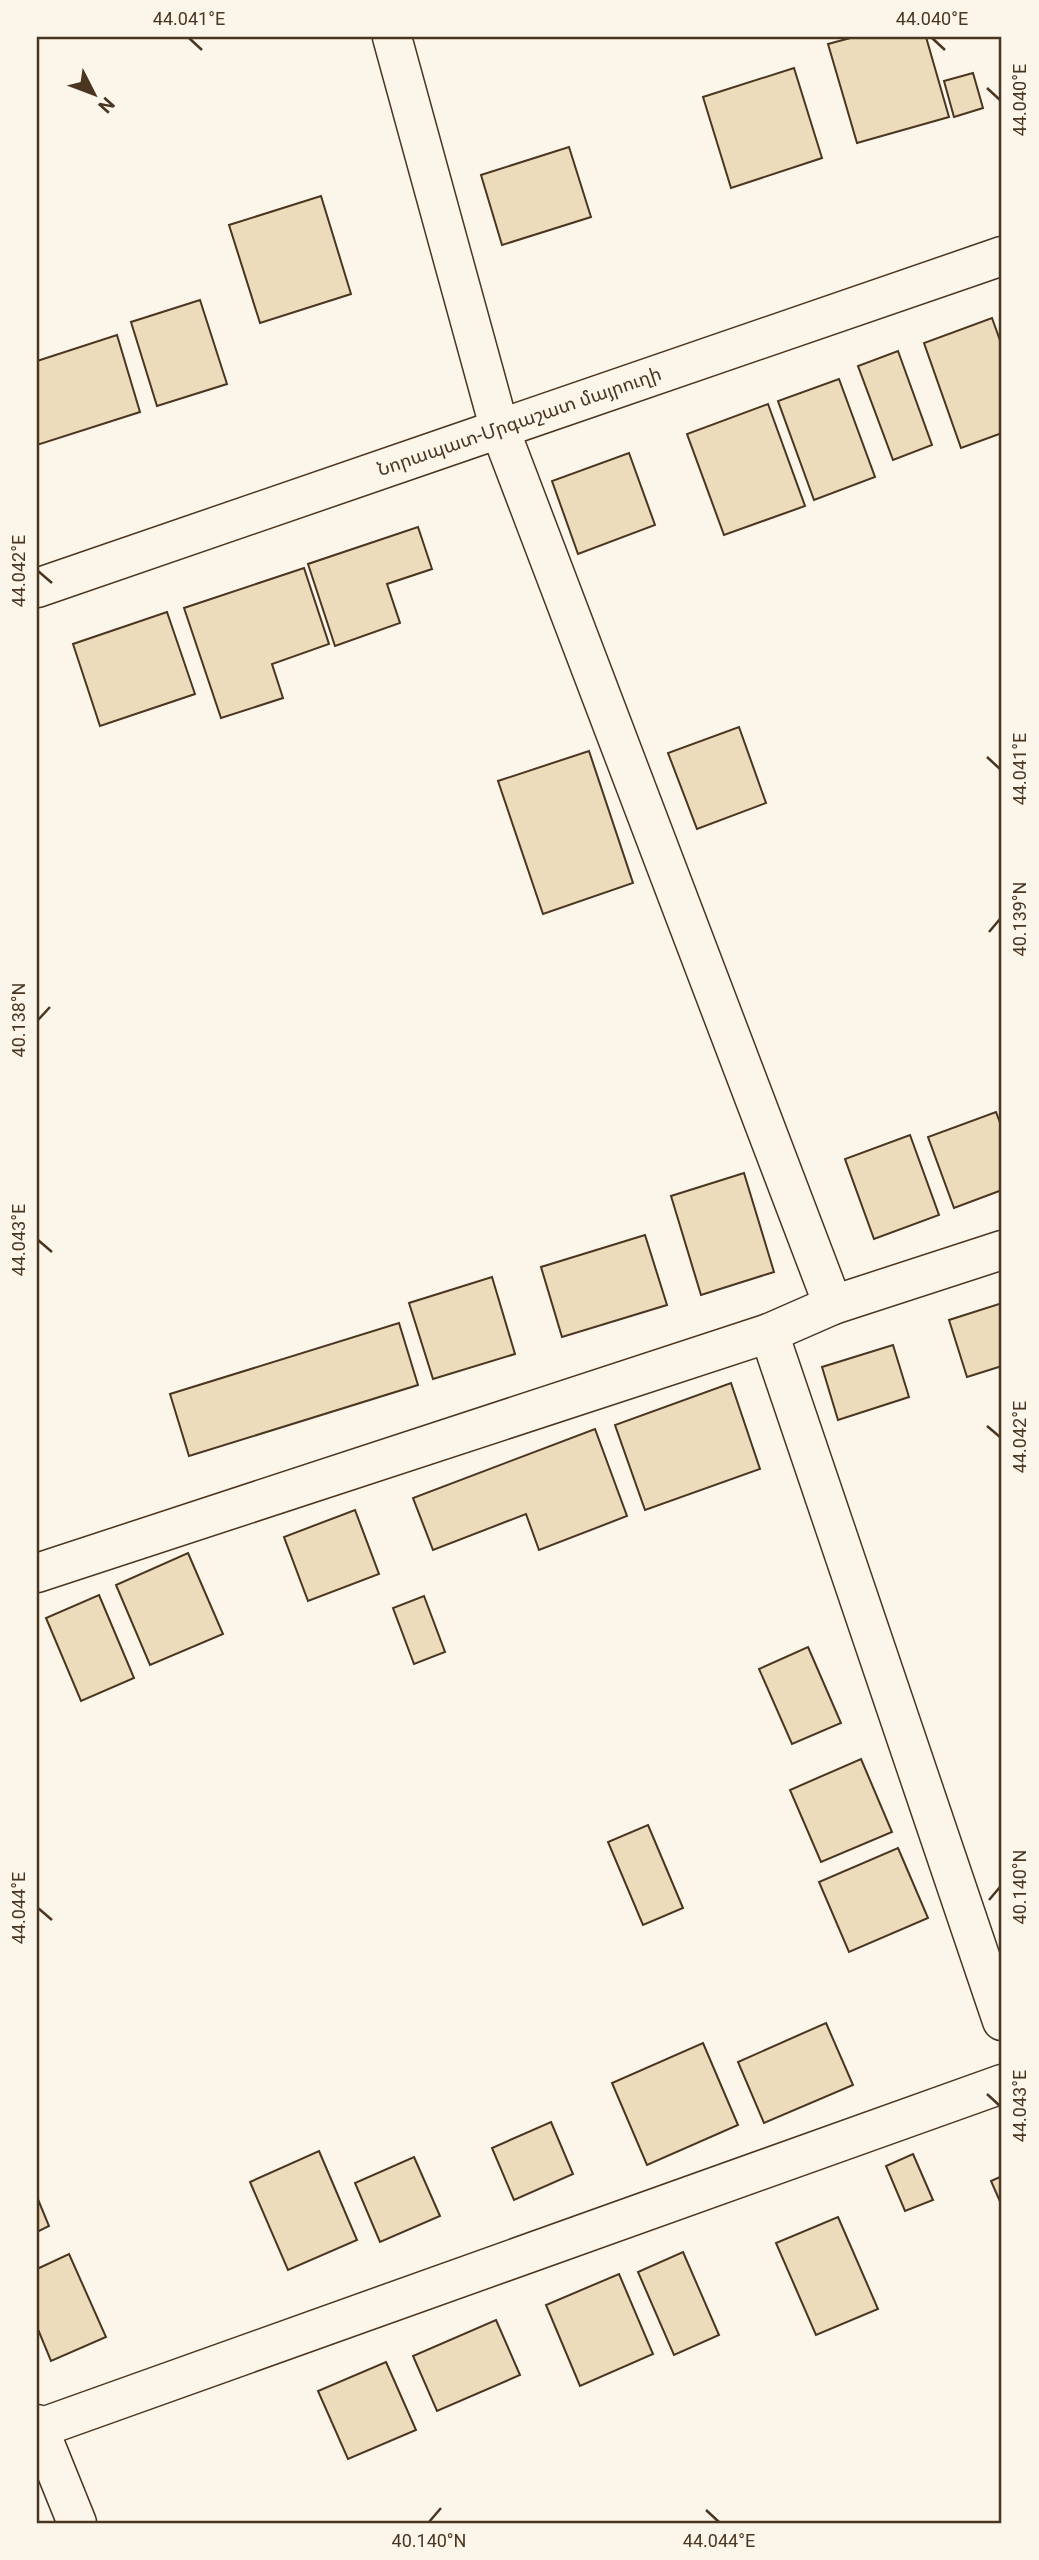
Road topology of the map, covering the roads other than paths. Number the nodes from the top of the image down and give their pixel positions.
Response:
1 (392, 37) edge
2 (1002, 256) edge
3 (499, 427) junction
4 (37, 588) edge
5 (1002, 1250) edge
6 (833, 1305) junction
7 (769, 1333) junction
8 (37, 1573) edge
9 (1002, 2021) edge
10 (1002, 2084) edge
11 (37, 2427) edge
12 (77, 2523) edge

1 - 3 street
2 - 3 street, Նորապատ-Մրգաշատ մայրուղի
3 - 4 street, Նորապատ-Մրգաշատ մայրուղի
3 - 6 street
5 - 6 street
6 - 7 street
7 - 8 street
7 - 9 street
10 - 11 street
11 - 12 street

